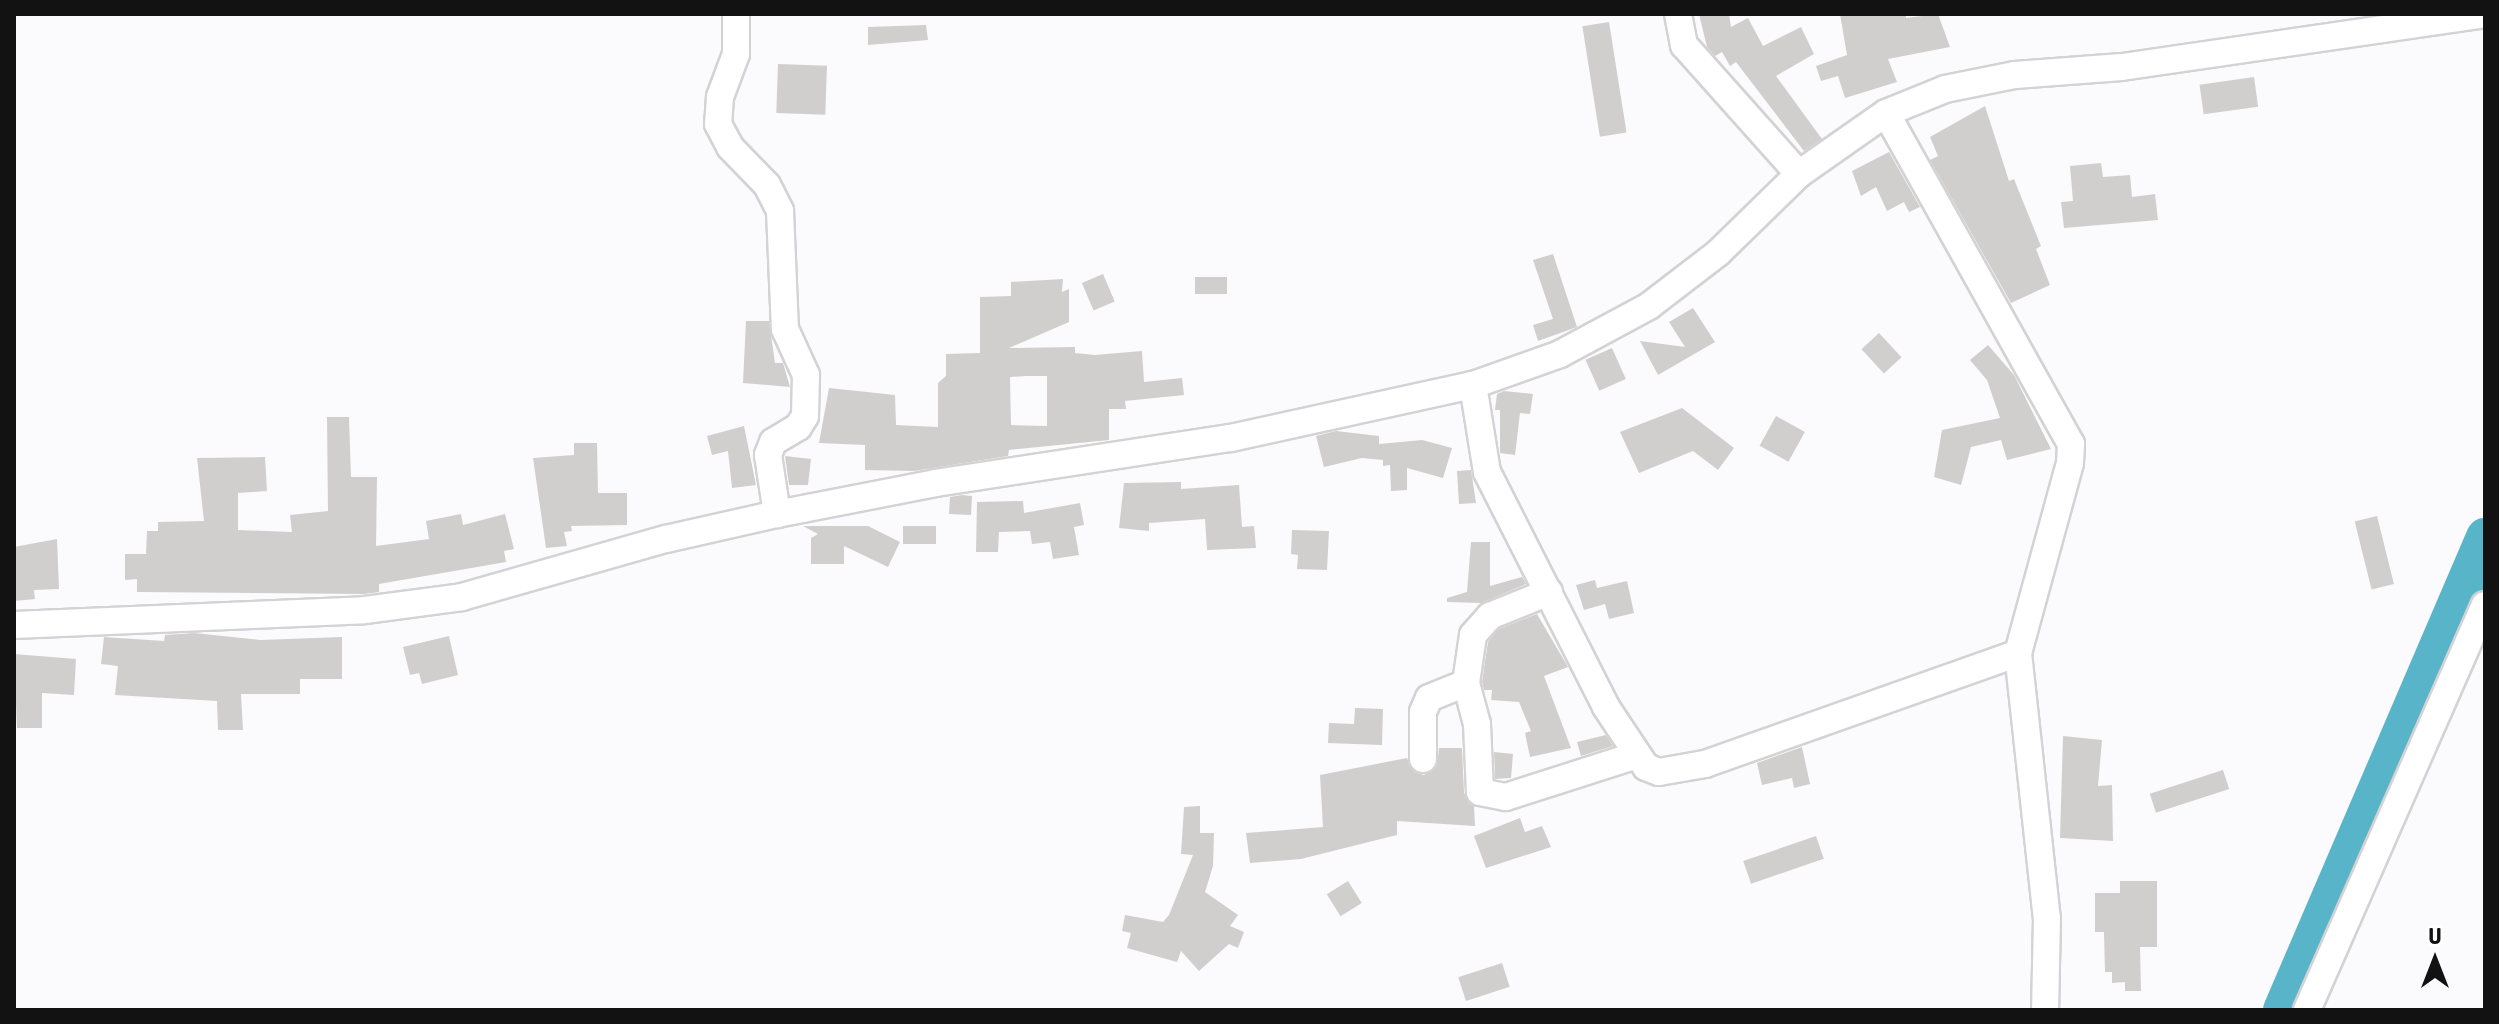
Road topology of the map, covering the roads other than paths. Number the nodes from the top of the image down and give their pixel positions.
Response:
1 (736, 14) edge
2 (1678, 14) edge
3 (2485, 14) edge
4 (1886, 113) junction
5 (1799, 174) junction
6 (1473, 385) junction
7 (777, 514) junction
8 (1549, 592) junction
9 (2485, 605) edge
10 (14, 625) edge
11 (2018, 653) junction
12 (1466, 683) junction
13 (1634, 756) junction
14 (1423, 759) dead end
15 (2045, 1010) edge
16 (2307, 1010) edge

1 - 7 street
2 - 5 street
3 - 4 street
4 - 5 street
4 - 11 street
5 - 6 street
6 - 7 street
6 - 8 street
7 - 10 street
8 - 12 street
8 - 13 street
9 - 16 street
11 - 13 street
11 - 15 street
12 - 13 street
12 - 14 street

